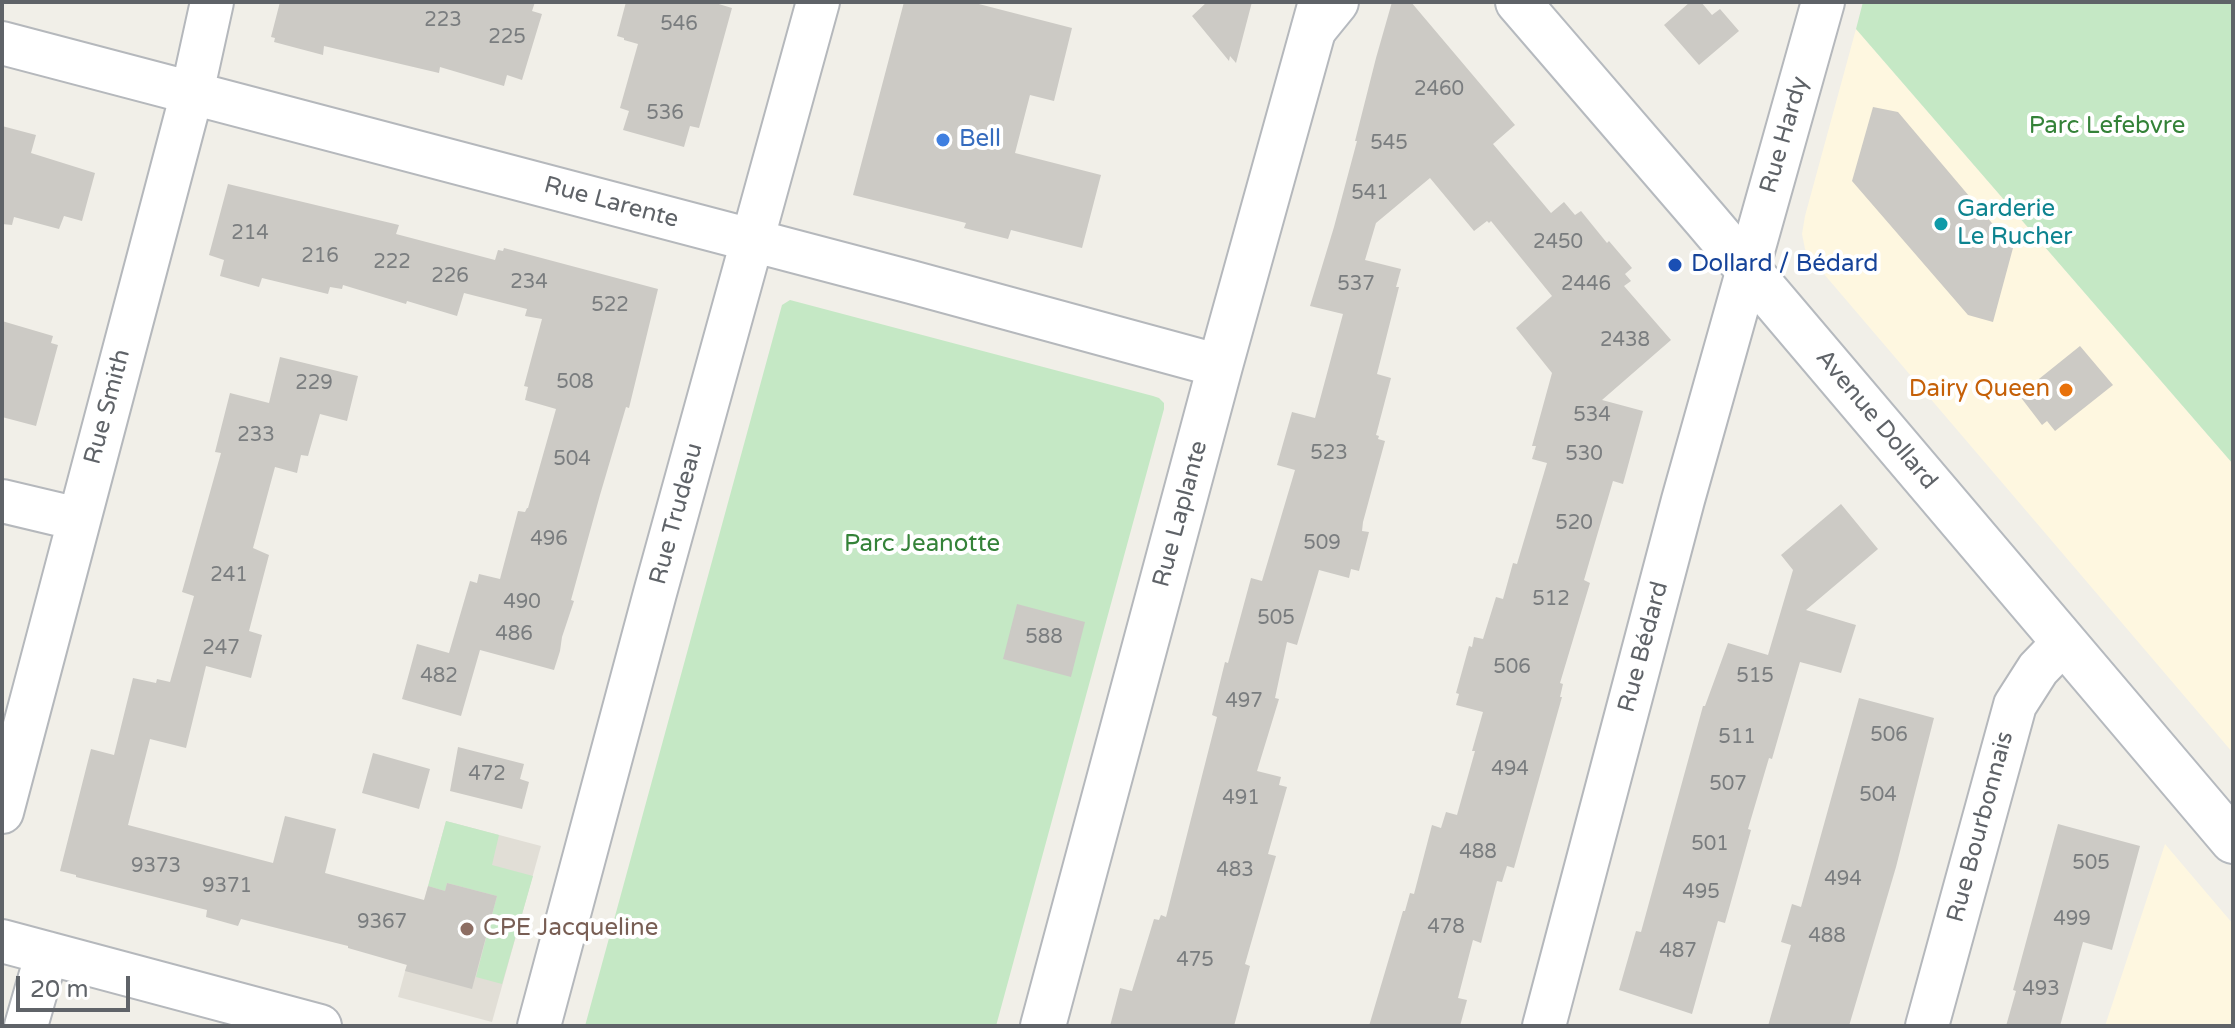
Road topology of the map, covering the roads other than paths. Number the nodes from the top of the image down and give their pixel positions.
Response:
1 (212, 2) edge
2 (818, 2) edge
3 (1518, 2) edge
4 (1823, 2) edge
5 (1324, 11) edge
6 (2, 43) edge
7 (192, 93) junction
8 (752, 241) junction
9 (1747, 269) junction
10 (1220, 366) junction
11 (2, 501) edge
12 (78, 519) junction
13 (2064, 642) junction
14 (2, 812) edge
15 (2233, 841) edge
16 (2, 941) edge
17 (47, 953) junction
18 (26, 1026) edge
19 (320, 1026) edge
20 (539, 1026) edge
21 (1043, 1026) edge
22 (1544, 1026) edge
23 (1927, 1026) edge

1 - 7 street, Rue Smith
2 - 8 street, Rue Trudeau
3 - 9 main road, Avenue Dollard
4 - 9 street, Rue Hardy
5 - 10 main road, Rue Laplante
6 - 7 street, Rue Larente
7 - 8 street, Rue Larente
7 - 12 street, Rue Smith
8 - 10 street, Rue Larente
8 - 20 street, Rue Trudeau
9 - 13 main road, Avenue Dollard
9 - 22 street, Rue Bédard
10 - 21 main road, Rue Laplante
11 - 12 street
12 - 14 street, Rue Smith
13 - 15 main road, Avenue Dollard
13 - 23 street, Rue Bourbonnais
16 - 17 street
17 - 18 street
17 - 19 street

